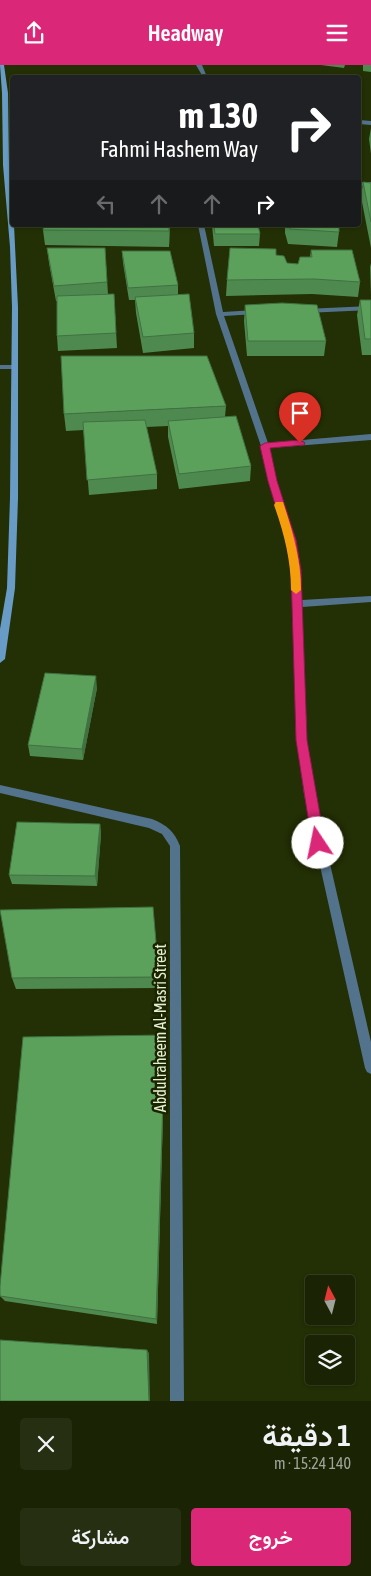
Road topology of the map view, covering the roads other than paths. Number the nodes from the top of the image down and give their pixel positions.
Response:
1 (2, 65) edge
2 (0, 85) edge
3 (5, 93) junction
4 (10, 212) edge
5 (11, 227) edge
6 (201, 227) edge
7 (371, 308) edge
8 (295, 311) edge
9 (267, 312) edge
10 (220, 314) junction
11 (0, 367) edge
12 (14, 367) junction
13 (371, 437) edge
14 (265, 446) junction
15 (371, 599) edge
16 (296, 604) junction
17 (0, 659) edge
18 (0, 789) edge
19 (371, 1068) edge
20 (177, 1401) edge

1 - 3 street
2 - 3 street
3 - 4 street
5 - 12 street
6 - 10 street
7 - 8 street
9 - 10 street
10 - 14 street
11 - 12 street
12 - 17 street
13 - 14 street
14 - 16 street
15 - 16 street
16 - 19 street
18 - 20 street, Abdulraheem Al-Masri Street

